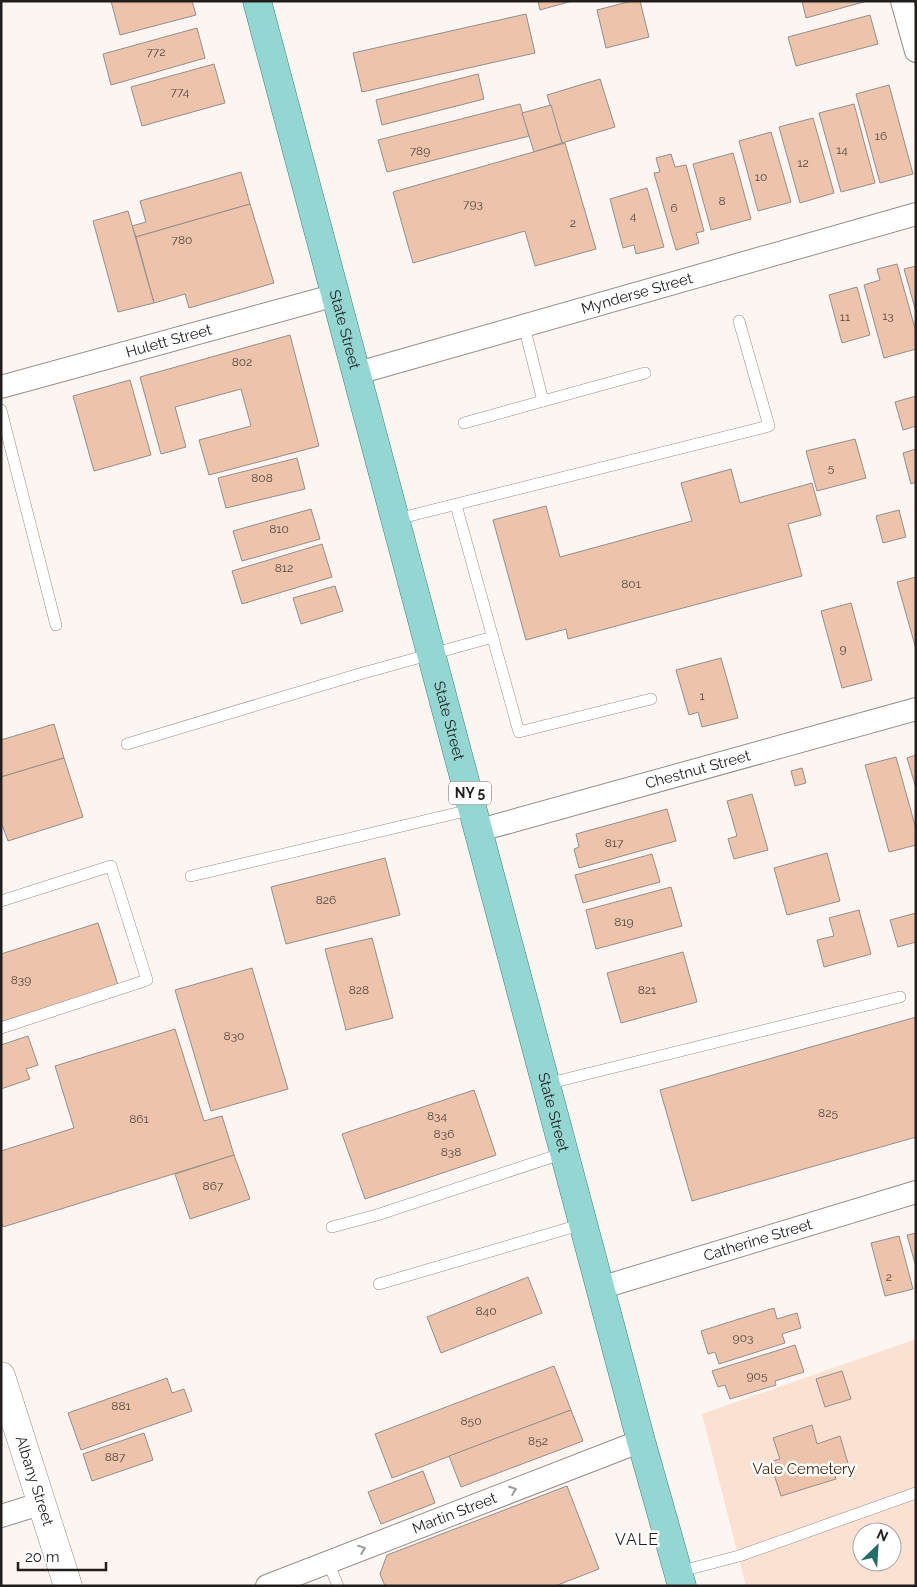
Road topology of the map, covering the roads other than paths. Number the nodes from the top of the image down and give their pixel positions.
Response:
1 (257, 1) edge
2 (902, 1) edge
3 (916, 51) edge
4 (916, 214) edge
5 (336, 295) junction
6 (739, 321) dead end
7 (524, 326) junction
8 (645, 373) dead end
9 (358, 374) junction
10 (1, 387) edge
11 (543, 400) junction
12 (1, 410) edge
13 (464, 423) dead end
14 (456, 505) junction
15 (397, 519) junction
16 (56, 624) dead end
17 (493, 637) junction
18 (432, 653) junction
19 (651, 699) dead end
20 (916, 709) edge
21 (127, 744) dead end
22 (477, 820) junction
23 (191, 876) dead end
24 (1, 901) edge
25 (900, 998) dead end
26 (1, 1028) edge
27 (546, 1084) junction
28 (564, 1153) junction
29 (916, 1192) edge
30 (583, 1224) junction
31 (332, 1226) dead end
32 (379, 1284) dead end
33 (600, 1288) junction
34 (1, 1376) edge
35 (641, 1441) junction
36 (916, 1493) edge
37 (43, 1503) junction
38 (1, 1516) edge
39 (328, 1562) junction
40 (681, 1581) edge
41 (68, 1586) edge
42 (267, 1586) edge
43 (338, 1586) edge

1 - 5 main road, State Street / NY 5
2 - 3 street
4 - 7 street, Mynderse Street
5 - 9 main road, State Street / NY 5
5 - 10 street, Hulett Street
6 - 14 lane
7 - 9 street, Mynderse Street
7 - 11 lane
8 - 11 lane
9 - 15 main road, State Street / NY 5
11 - 13 lane
12 - 16 lane
14 - 15 lane
14 - 17 lane
15 - 18 main road, State Street / NY 5
17 - 18 lane
17 - 19 lane
18 - 21 lane
18 - 22 main road, State Street / NY 5
20 - 22 street, Chestnut Street
22 - 23 lane
22 - 27 main road, State Street / NY 5
24 - 26 lane
25 - 27 lane
27 - 28 main road, State Street / NY 5
28 - 30 main road, State Street / NY 5
28 - 31 lane
29 - 33 street, Catherine Street
30 - 32 lane
30 - 33 main road, State Street / NY 5
33 - 35 main road, State Street / NY 5
34 - 37 street, Albany Street
39 -> 35 street, Martin Street
35 - 40 main road, State Street / NY 5
36 - 40 lane
37 - 38 street
37 - 41 street, Albany Street
39 - 42 street, Martin Street
39 - 43 lane

